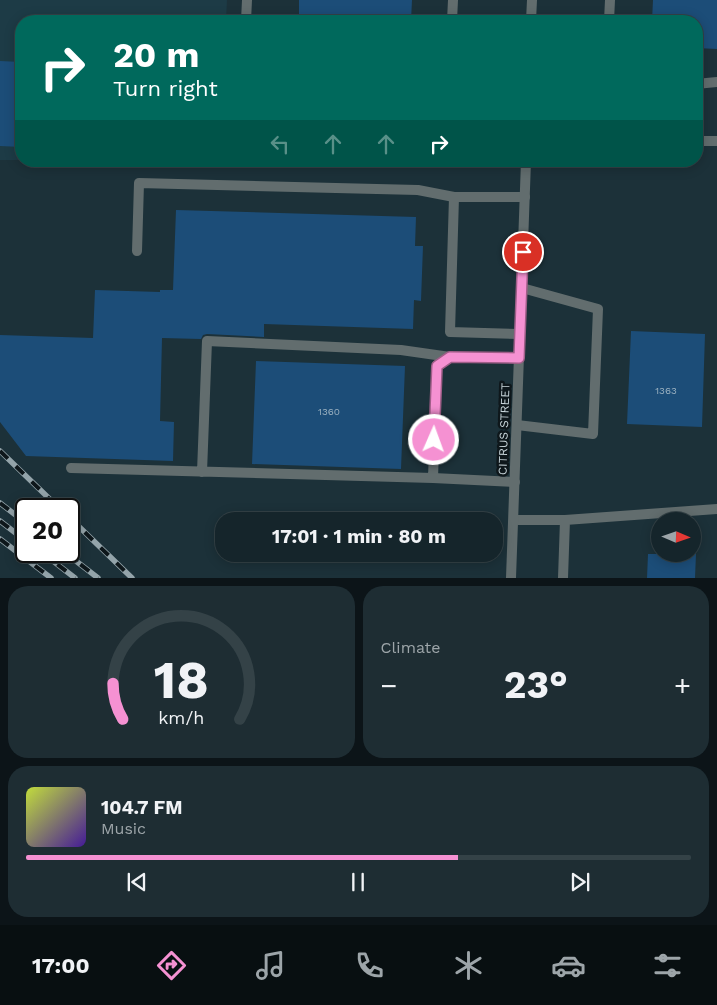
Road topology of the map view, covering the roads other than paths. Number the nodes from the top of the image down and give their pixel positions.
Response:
1 (247, 0) edge
2 (453, 0) edge
3 (532, 0) edge
4 (610, 0) edge
5 (246, 15) edge
6 (452, 15) edge
7 (531, 15) edge
8 (609, 15) edge
9 (717, 82) edge
10 (703, 83) edge
11 (703, 141) edge
12 (717, 142) edge
13 (526, 167) edge
14 (454, 196) junction
15 (525, 197) junction
16 (137, 251) dead end
17 (522, 288) junction
18 (520, 334) junction
19 (450, 357) junction
20 (519, 358) junction
21 (517, 425) junction
22 (71, 468) dead end
23 (202, 472) junction
24 (433, 478) junction
25 (515, 482) junction
26 (717, 509) edge
27 (514, 520) junction
28 (565, 520) junction
29 (512, 578) edge
30 (563, 578) edge

1 - 5 street
2 - 6 street
3 - 7 street
4 - 8 street
9 - 10 street
11 - 12 street
13 - 15 street, CITRUS STREET
14 - 15 street
14 - 16 street
14 - 18 street
15 - 17 street, CITRUS STREET
17 - 18 street, CITRUS STREET
17 - 21 street
18 - 20 street, CITRUS STREET
19 - 20 street
19 - 23 street
19 - 24 street
20 - 21 street, CITRUS STREET
21 - 25 street, CITRUS STREET
22 - 23 street
23 - 24 street
24 - 25 street
25 - 27 street, CITRUS STREET
26 - 28 street
27 - 28 street
27 - 29 street, CITRUS STREET
28 - 30 street

